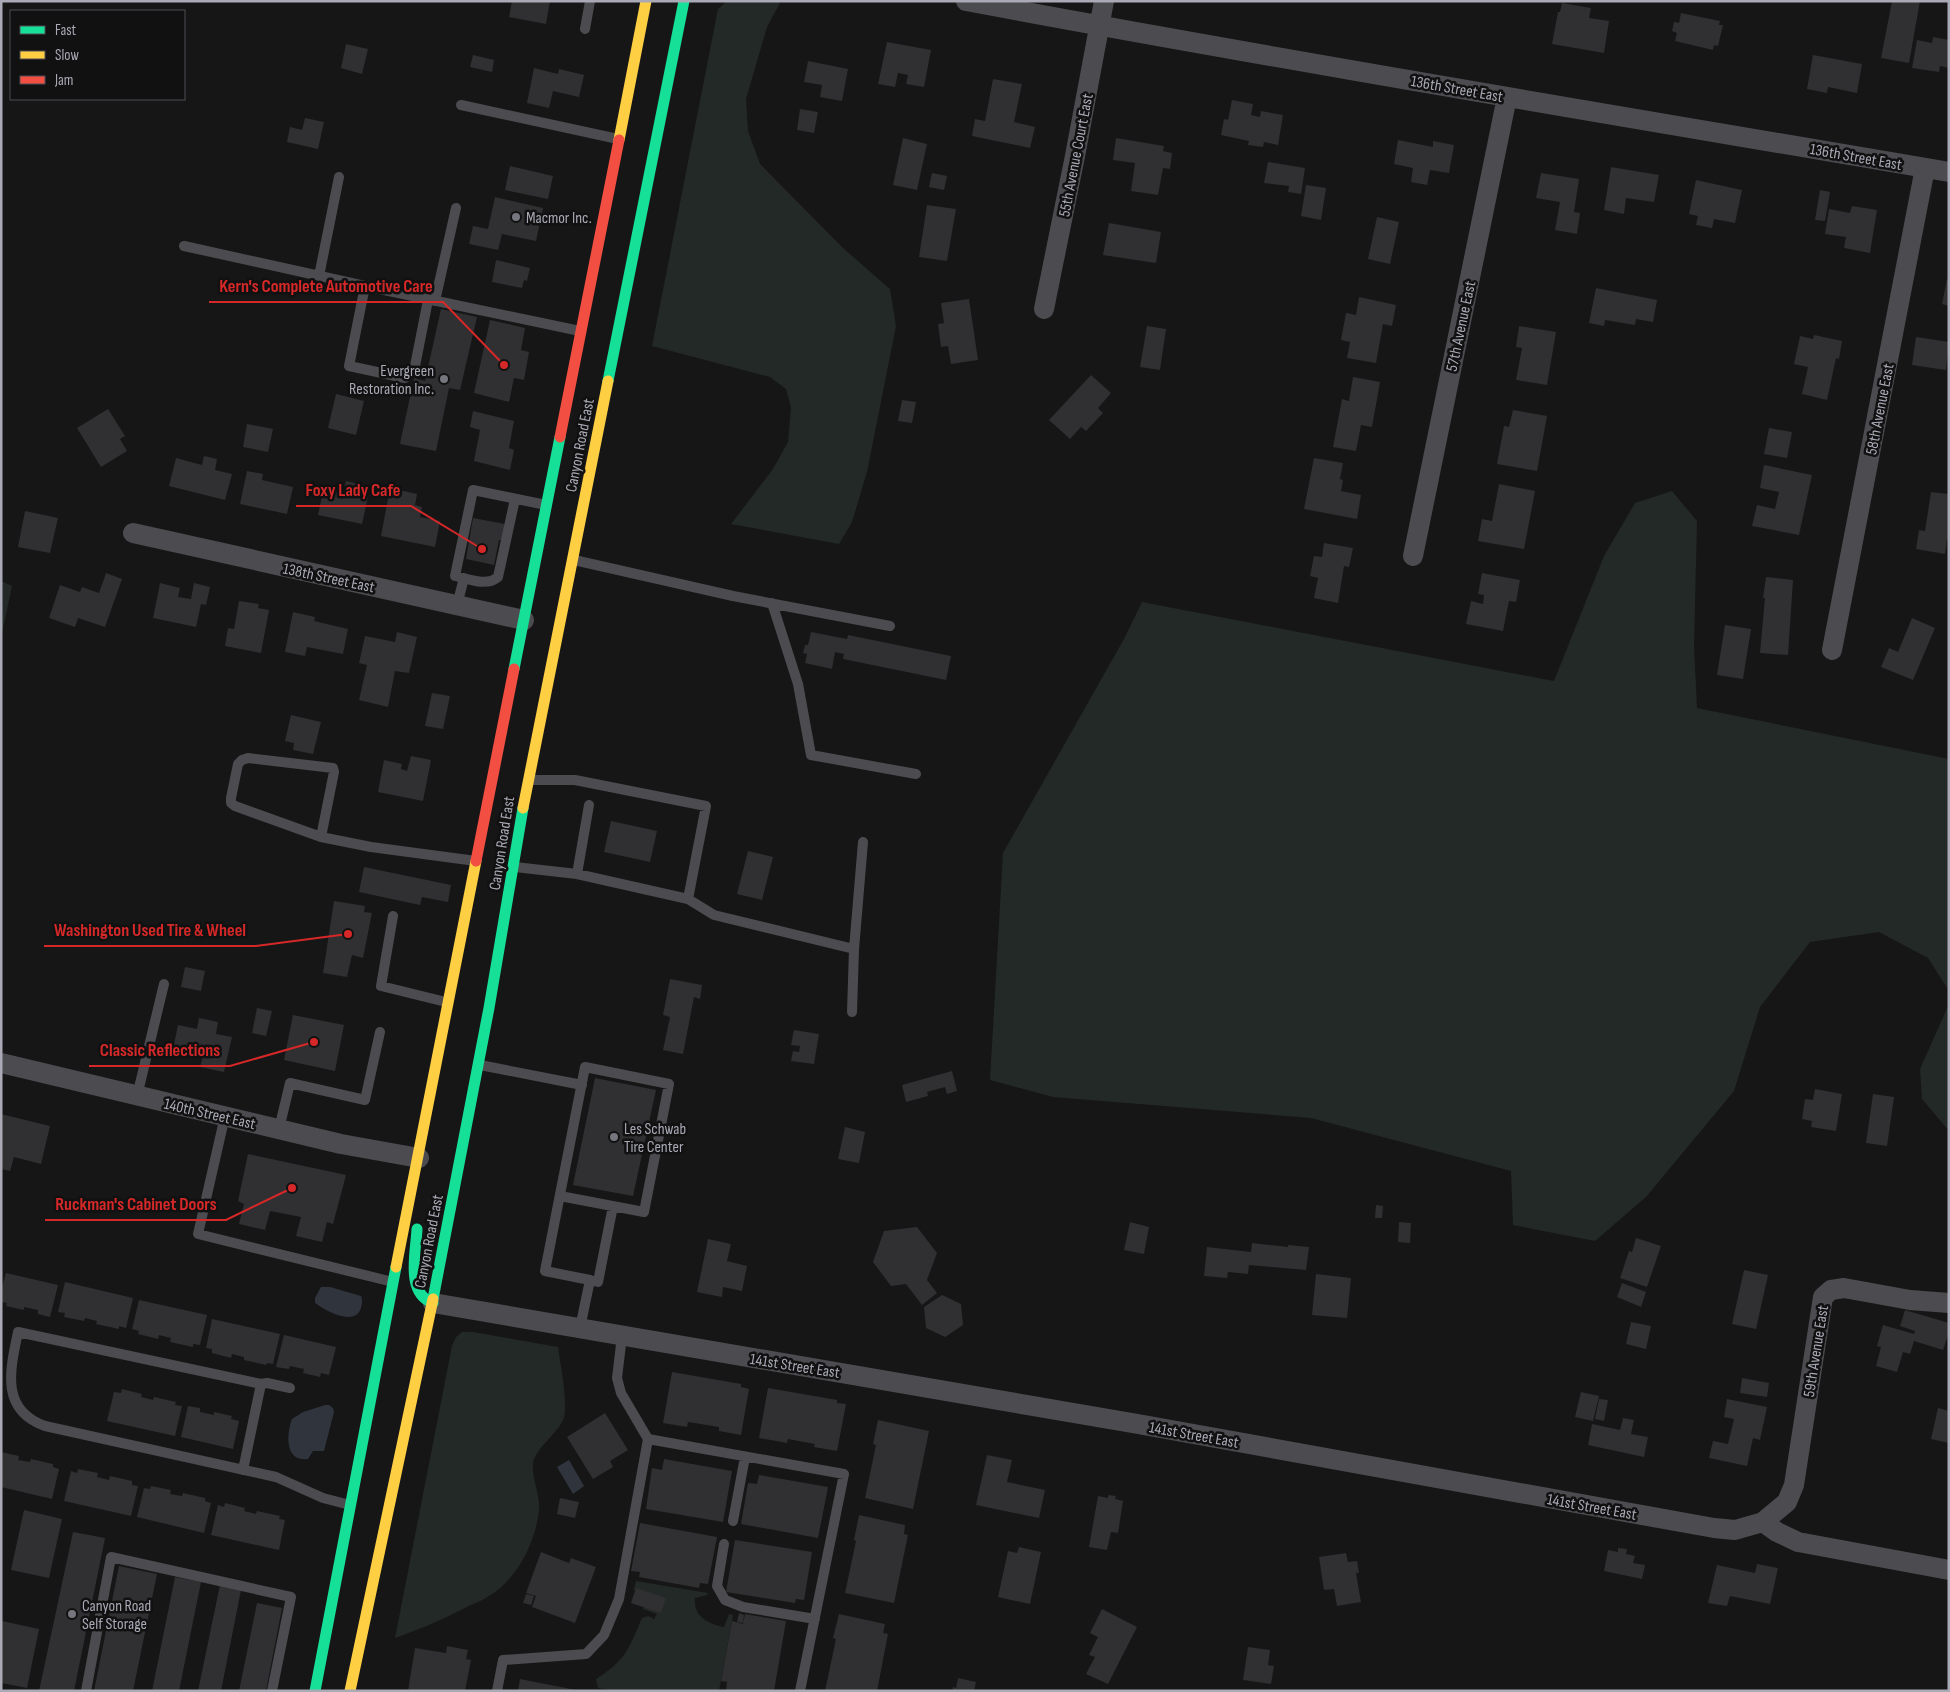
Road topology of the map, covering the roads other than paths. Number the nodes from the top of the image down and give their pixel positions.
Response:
1 (590, 1) edge
2 (646, 1) edge
3 (684, 1) edge
4 (966, 1) edge
5 (1104, 1) edge
6 (1100, 26) junction
7 (585, 29) dead end
8 (1507, 97) junction
9 (462, 105) dead end
10 (619, 139) junction
11 (1925, 168) junction
12 (1949, 172) edge
13 (339, 177) dead end
14 (456, 208) dead end
15 (184, 246) dead end
16 (318, 276) junction
17 (365, 286) junction
18 (431, 300) junction
19 (1044, 309) dead end
20 (581, 332) junction
21 (515, 499) junction
22 (547, 506) junction
23 (133, 534) dead end
24 (1414, 556) dead end
25 (573, 560) junction
26 (464, 578) junction
27 (772, 603) junction
28 (457, 605) junction
29 (530, 624) junction
30 (890, 626) dead end
31 (1832, 650) dead end
32 (537, 676) dead end
33 (916, 774) dead end
34 (528, 780) junction
35 (588, 805) dead end
36 (321, 837) junction
37 (863, 842) dead end
38 (477, 861) junction
39 (514, 867) junction
40 (577, 874) junction
41 (688, 899) junction
42 (393, 916) dead end
43 (854, 949) junction
44 (164, 984) dead end
45 (449, 1003) junction
46 (852, 1012) dead end
47 (380, 1032) dead end
48 (1, 1064) edge
49 (478, 1065) junction
50 (582, 1085) junction
51 (137, 1096) junction
52 (225, 1116) junction
53 (279, 1129) junction
54 (419, 1158) junction
55 (560, 1196) junction
56 (613, 1206) junction
57 (590, 1280) junction
58 (394, 1282) junction
59 (433, 1302) junction
60 (1949, 1303) edge
61 (580, 1328) junction
62 (622, 1336) junction
63 (261, 1384) junction
64 (290, 1388) dead end
65 (648, 1439) junction
66 (745, 1457) junction
67 (243, 1470) junction
68 (351, 1505) junction
69 (733, 1521) dead end
70 (1763, 1522) junction
71 (724, 1544) dead end
72 (1949, 1570) edge
73 (815, 1619) junction
74 (86, 1691) edge
75 (272, 1691) edge
76 (315, 1691) edge
77 (350, 1691) edge
78 (497, 1691) edge
79 (800, 1691) edge

1 - 7 lane
2 - 10 main road, Canyon Road East
3 - 25 main road, Canyon Road East
4 - 6 street, 136th Street East
5 - 6 street, 55th Avenue Court East
6 - 8 street, 136th Street East
6 - 19 street, 55th Avenue Court East
8 - 11 street, 136th Street East
8 - 24 street, 57th Avenue East
9 - 10 lane
10 - 20 main road, Canyon Road East
11 - 12 street, 136th Street East
11 - 31 street, 58th Avenue East
13 - 16 lane
14 - 18 lane
15 - 16 lane
16 - 17 lane
17 - 18 lane
17 - 18 lane
18 - 20 lane
20 - 22 main road, Canyon Road East
21 - 22 lane
21 - 26 lane
21 - 26 lane
22 - 29 main road, Canyon Road East
23 - 28 street, 138th Street East
25 - 27 lane
25 - 34 main road, Canyon Road East
26 - 28 lane
27 - 30 lane
27 - 33 lane
28 - 29 street, 138th Street East
29 - 38 main road, Canyon Road East
32 - 34 main road
34 - 39 main road, Canyon Road East
34 - 41 lane
35 - 40 lane
36 - 36 lane
36 - 38 lane
37 - 43 lane
38 - 45 main road, Canyon Road East
39 - 40 lane
39 - 49 main road, Canyon Road East
40 - 41 lane
41 - 43 lane
42 - 45 lane
43 - 46 lane
44 - 51 lane
45 - 54 main road, Canyon Road East
47 - 53 lane
48 - 51 street, 140th Street East
49 - 50 lane
49 - 59 main road, Canyon Road East
50 - 55 lane
50 - 56 lane
51 - 52 street, 140th Street East
52 - 53 street, 140th Street East
52 - 58 lane
53 - 54 street, 140th Street East
54 - 58 main road, Canyon Road East
54 - 59 main road
55 - 56 lane
55 - 57 lane
56 - 57 lane
57 - 61 lane
58 - 68 main road, Canyon Road East
59 - 61 street, 141st Street East
59 - 77 main road, Canyon Road East
60 - 70 street, 59th Avenue East
61 - 62 street, 141st Street East
62 - 65 lane
62 - 70 street, 141st Street East
63 - 64 lane
63 - 67 lane
63 - 67 lane
65 - 66 lane
65 - 78 lane
66 - 69 lane
66 - 73 lane
67 - 68 lane
68 - 76 main road, Canyon Road East
70 - 72 street
71 - 73 lane
73 - 79 lane
74 - 75 lane

